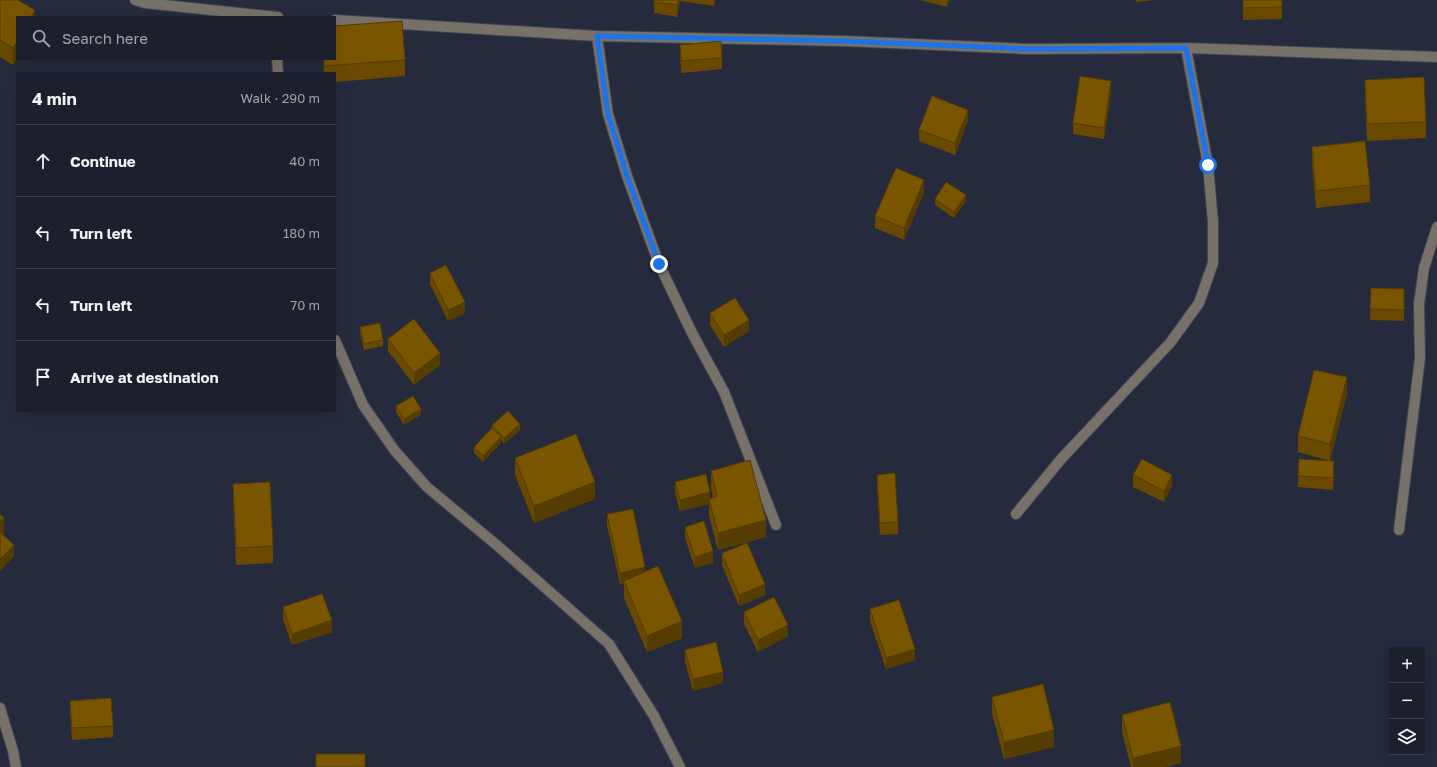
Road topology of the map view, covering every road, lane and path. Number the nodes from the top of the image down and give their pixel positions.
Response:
1 (135, 0) edge
2 (263, 16) edge
3 (336, 20) edge
4 (597, 36) junction
5 (1186, 48) junction
6 (1437, 58) edge
7 (276, 60) edge
8 (278, 72) edge
9 (1437, 227) edge
10 (336, 342) edge
11 (1016, 514) dead end
12 (776, 525) dead end
13 (1399, 530) dead end
14 (0, 708) edge
15 (16, 767) edge
16 (680, 767) edge

1 - 2 street
3 - 4 street
4 - 5 street
4 - 12 street
5 - 6 street
5 - 11 street
7 - 8 street
9 - 13 street
10 - 16 street
14 - 15 street

